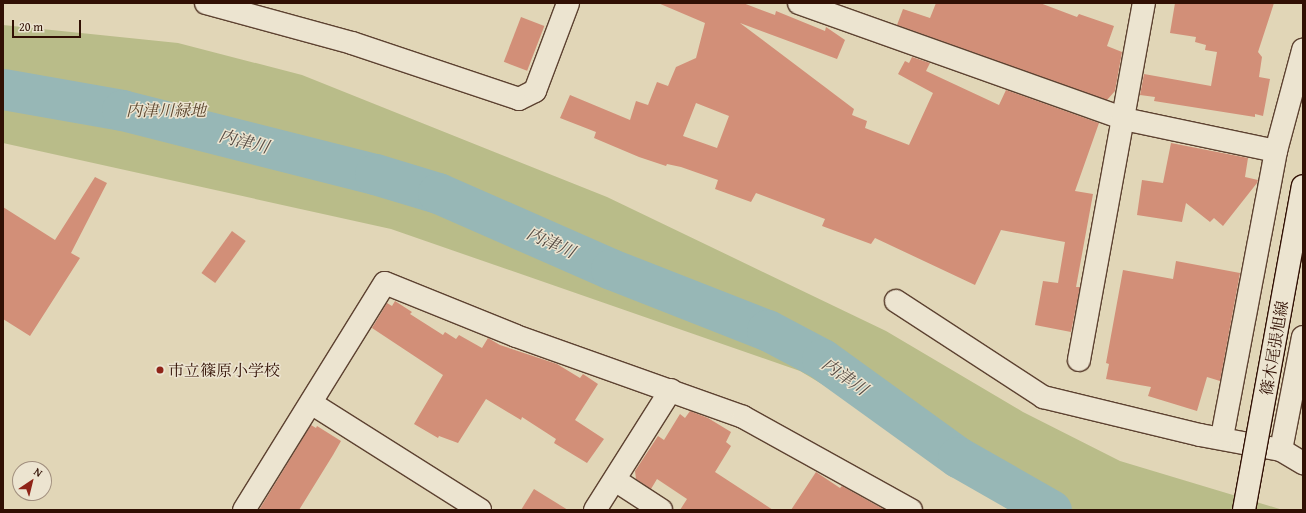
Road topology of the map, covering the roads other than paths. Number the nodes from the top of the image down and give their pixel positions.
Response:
1 (206, 3) edge
2 (568, 3) edge
3 (799, 3) edge
4 (1144, 3) edge
5 (1303, 50) edge
6 (1124, 119) junction
7 (1276, 151) junction
8 (1303, 186) edge
9 (896, 301) dead end
10 (1303, 337) edge
11 (1079, 360) dead end
12 (672, 390) junction
13 (311, 403) junction
14 (1222, 437) junction
15 (1281, 450) junction
16 (1303, 463) edge
17 (615, 480) junction
18 (244, 510) edge
19 (480, 510) edge
20 (594, 510) edge
21 (661, 510) edge
22 (911, 510) edge
23 (1244, 510) edge

1 - 2 street
3 - 6 street
4 - 6 street
5 - 7 street
6 - 7 street
6 - 11 street
7 - 14 street
8 - 23 street, 篠木尾張旭線, bridge
9 - 14 street
10 - 15 street
12 - 13 street
12 - 17 street
12 - 22 street
13 - 18 street
13 - 19 street
14 - 15 street
15 - 16 street
17 - 20 street
17 - 21 street

